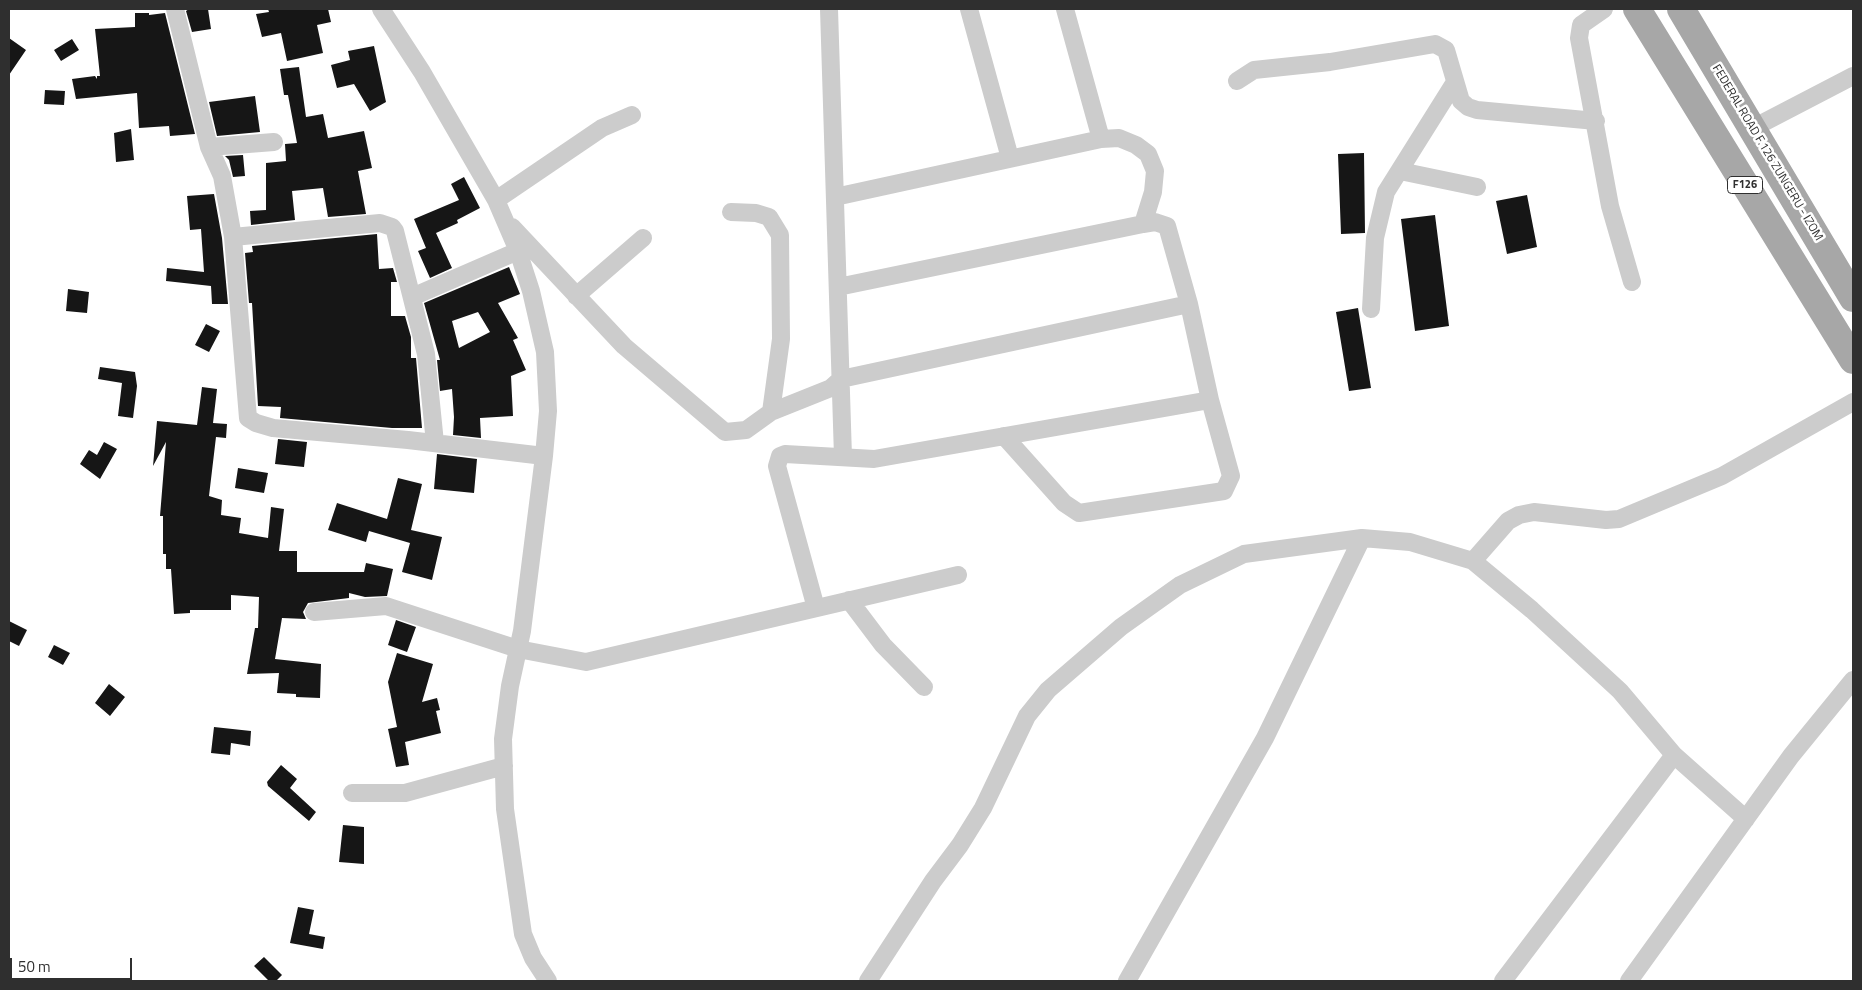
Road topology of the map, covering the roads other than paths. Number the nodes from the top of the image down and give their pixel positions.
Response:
1 (175, 9) edge
2 (381, 9) edge
3 (829, 9) edge
4 (969, 9) edge
5 (1065, 9) edge
6 (1604, 9) edge
7 (1637, 9) edge
8 (1681, 9) edge
9 (1853, 76) edge
10 (1237, 81) dead end
11 (1455, 82) junction
12 (632, 115) dead end
13 (1596, 121) junction
14 (1753, 128) junction
15 (1101, 139) junction
16 (274, 142) dead end
17 (209, 147) junction
18 (1010, 158) junction
19 (1400, 171) junction
20 (1477, 187) dead end
21 (835, 197) junction
22 (496, 200) junction
23 (731, 212) dead end
24 (504, 218) junction
25 (1143, 224) junction
26 (233, 237) junction
27 (643, 238) dead end
28 (518, 251) junction
29 (1632, 282) dead end
30 (838, 287) junction
31 (576, 296) junction
32 (412, 297) junction
33 (1853, 298) edge
34 (1189, 304) junction
35 (1370, 309) dead end
36 (1853, 360) edge
37 (840, 378) junction
38 (1210, 400) junction
39 (1853, 402) edge
40 (772, 412) junction
41 (1004, 436) junction
42 (435, 443) junction
43 (544, 456) junction
44 (843, 458) junction
45 (1362, 538) junction
46 (1473, 561) junction
47 (958, 575) dead end
48 (849, 600) junction
49 (816, 608) junction
50 (314, 612) dead end
51 (518, 649) junction
52 (1853, 680) edge
53 (924, 687) dead end
54 (1674, 755) junction
55 (504, 766) junction
56 (352, 792) dead end
57 (1746, 819) junction
58 (548, 981) edge
59 (868, 981) edge
60 (1127, 981) edge
61 (1503, 981) edge
62 (1629, 981) edge

1 - 17 street
2 - 22 street
3 - 21 street
4 - 18 street
5 - 15 street
6 - 13 street
7 - 36 main road, F126
8 - 14 main road, FEDERAL ROAD F.126 ZUNGERU - IZOM / F126
9 - 14 street
10 - 11 street
11 - 13 street
11 - 19 street
12 - 22 street
13 - 29 street
14 - 33 main road, FEDERAL ROAD F.126 ZUNGERU - IZOM / F126
15 - 18 street
15 - 25 street
16 - 17 street
17 - 26 street
18 - 21 street
19 - 20 street
19 - 35 street
21 - 30 street
22 - 24 street
23 - 40 street
24 - 28 street
24 - 31 street
25 - 30 street
25 - 34 street
26 - 32 street
26 - 42 street
27 - 31 street
28 - 32 street
28 - 43 street
30 - 37 street
31 - 40 street
32 - 42 street
34 - 37 street
34 - 38 street
37 - 40 street
37 - 44 street
38 - 41 street
38 - 41 street
39 - 46 street
41 - 44 street
42 - 43 street
43 - 51 street
44 - 49 street
45 - 46 street
45 - 59 street
45 - 60 street
46 - 54 street
47 - 48 street
48 - 49 street
48 - 53 street
49 - 51 street
50 - 51 street
51 - 55 street
52 - 57 street
54 - 57 street
54 - 61 street
55 - 56 street
55 - 58 street
57 - 62 street

